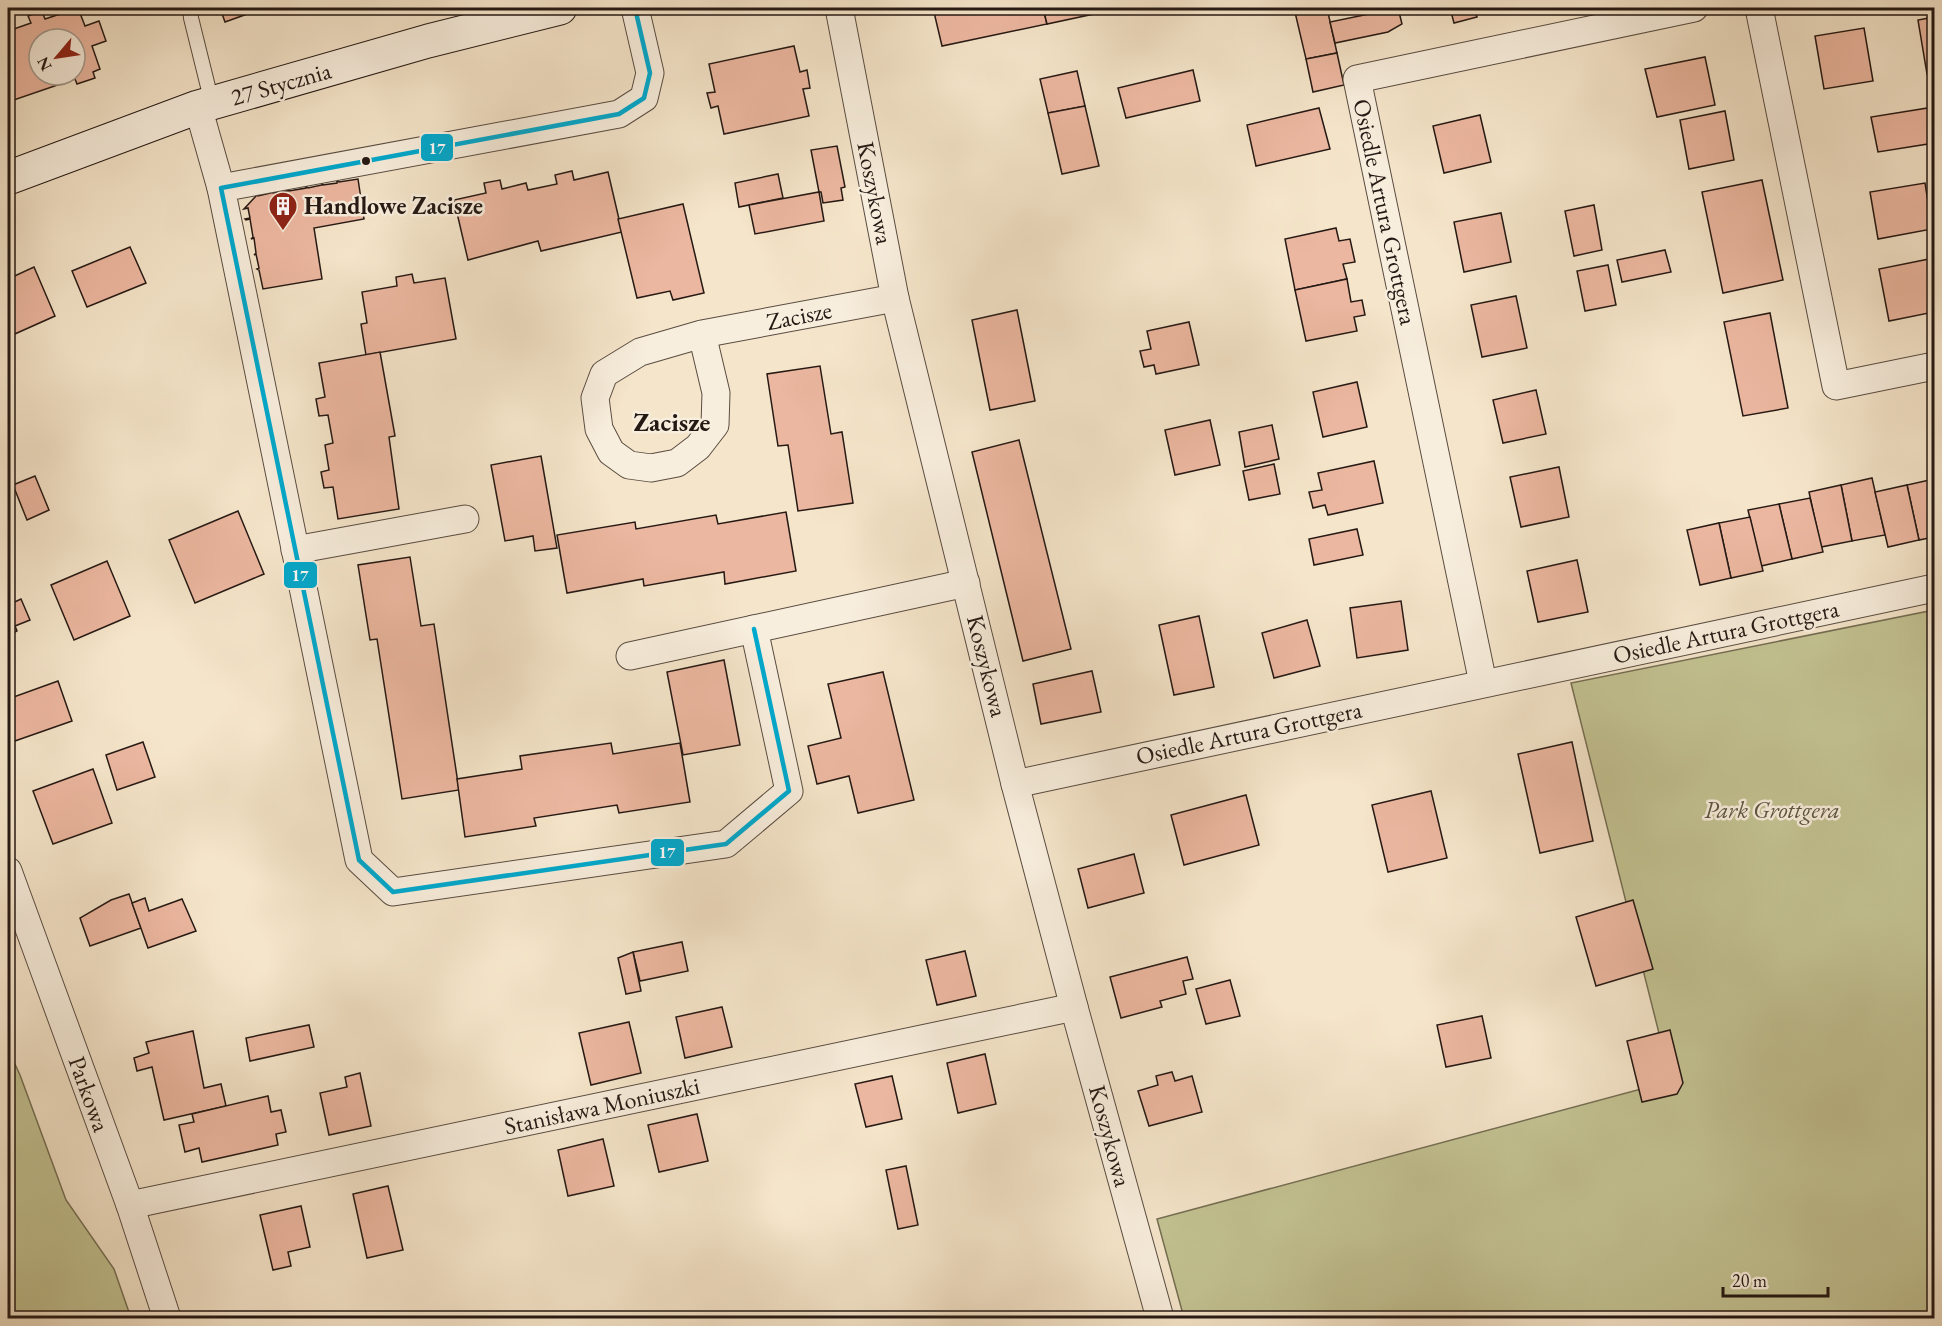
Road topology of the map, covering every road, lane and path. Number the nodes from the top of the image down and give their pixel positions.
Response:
1 (190, 8) edge
2 (560, 8) edge
3 (635, 8) edge
4 (839, 8) edge
5 (1694, 8) edge
6 (1759, 8) edge
7 (1615, 16) edge
8 (205, 105) junction
9 (8, 178) edge
10 (221, 188) junction
11 (895, 298) junction
12 (702, 334) junction
13 (1935, 366) edge
14 (465, 519) dead end
15 (295, 550) junction
16 (966, 583) junction
17 (1935, 588) edge
18 (754, 629) junction
19 (630, 656) dead end
20 (1483, 683) junction
21 (1015, 784) junction
22 (8, 871) edge
23 (1074, 1007) junction
24 (130, 1205) junction
25 (167, 1318) edge
26 (1160, 1318) edge

1 - 8 lane
2 - 8 main road, 27 Stycznia
3 - 10 street
4 - 11 street, Koszykowa
5 - 7 street, Osiedle Artura Grottgera
6 - 13 street
7 - 20 street, Osiedle Artura Grottgera
8 - 9 main road, 27 Stycznia
8 - 10 street
10 - 15 street
11 - 12 street, Zacisze
11 - 16 street, Koszykowa
12 - 12 street, Zacisze
14 - 15 street
15 - 18 street
16 - 18 street
16 - 21 street, Koszykowa
17 - 20 street, Osiedle Artura Grottgera
18 - 19 street
20 - 21 street, Osiedle Artura Grottgera
21 - 23 street, Koszykowa
22 - 24 street, Parkowa
23 - 24 street, Stanisława Moniuszki
23 - 26 street, Koszykowa
24 - 25 street, Parkowa

